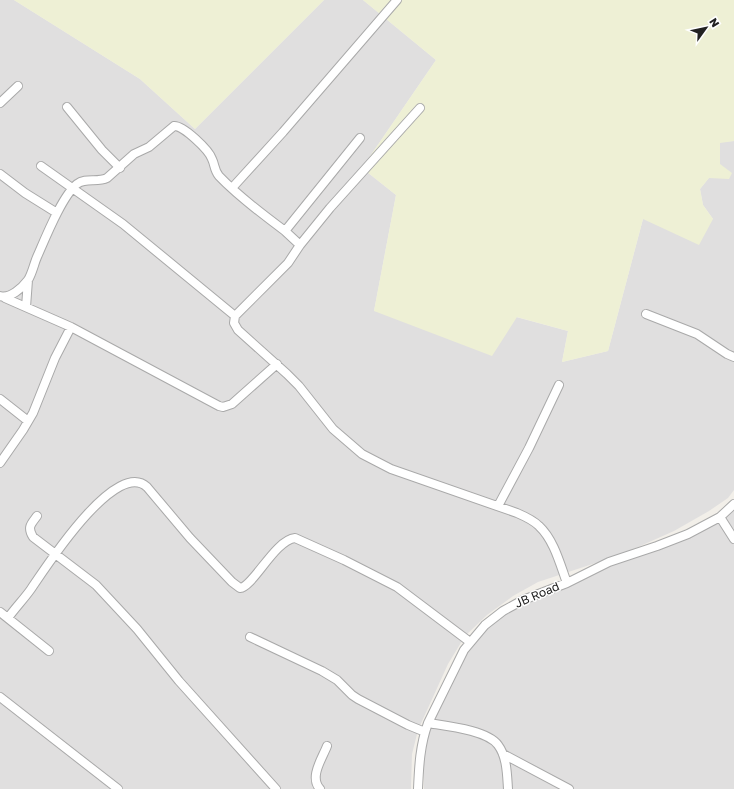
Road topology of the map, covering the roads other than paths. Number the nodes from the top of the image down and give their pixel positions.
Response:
1 (397, 0) edge
2 (18, 86) dead end
3 (0, 103) edge
4 (67, 107) dead end
5 (420, 108) dead end
6 (360, 138) dead end
7 (41, 166) dead end
8 (120, 168) junction
9 (0, 174) edge
10 (73, 188) junction
11 (232, 188) junction
12 (57, 214) junction
13 (285, 231) junction
14 (300, 245) junction
15 (28, 280) junction
16 (2, 297) edge
17 (26, 306) junction
18 (646, 314) dead end
19 (235, 316) junction
20 (71, 327) junction
21 (734, 357) edge
22 (277, 364) junction
23 (559, 385) dead end
24 (0, 399) edge
25 (28, 421) junction
26 (0, 463) edge
27 (734, 504) edge
28 (498, 506) junction
29 (37, 516) dead end
30 (720, 517) junction
31 (734, 539) edge
32 (55, 553) junction
33 (567, 583) junction
34 (0, 612) edge
35 (8, 618) junction
36 (250, 637) dead end
37 (470, 642) junction
38 (49, 651) dead end
39 (0, 697) edge
40 (428, 723) junction
41 (425, 732) junction
42 (327, 746) dead end
43 (503, 754) junction
44 (118, 789) edge
45 (276, 789) edge
46 (320, 789) edge
47 (418, 789) edge
48 (508, 789) edge
49 (569, 789) edge

1 - 11 street
2 - 3 street
4 - 8 street
5 - 14 street
6 - 13 street
7 - 10 street
8 - 10 street
8 - 11 street
9 - 12 street
10 - 12 street
10 - 19 street
11 - 13 street
12 - 15 street
13 - 14 street
14 - 19 street
15 - 16 street
15 - 17 street
16 - 17 street
17 - 20 street
18 - 21 street
19 - 22 street
20 - 22 street
20 - 25 street
22 - 28 street
23 - 28 street
24 - 25 street
25 - 26 street
27 - 30 street, JB Road
28 - 33 street
29 - 32 street
30 - 31 street
30 - 33 street, JB Road
32 - 35 street
32 - 37 street
32 - 45 street
33 - 37 street, JB Road
34 - 35 street
35 - 38 street
36 - 41 street
37 - 40 street, JB Road
39 - 44 street
40 - 41 street, JB Road
40 - 43 street
41 - 47 street, JB Road
42 - 46 street
43 - 48 street
43 - 49 street

